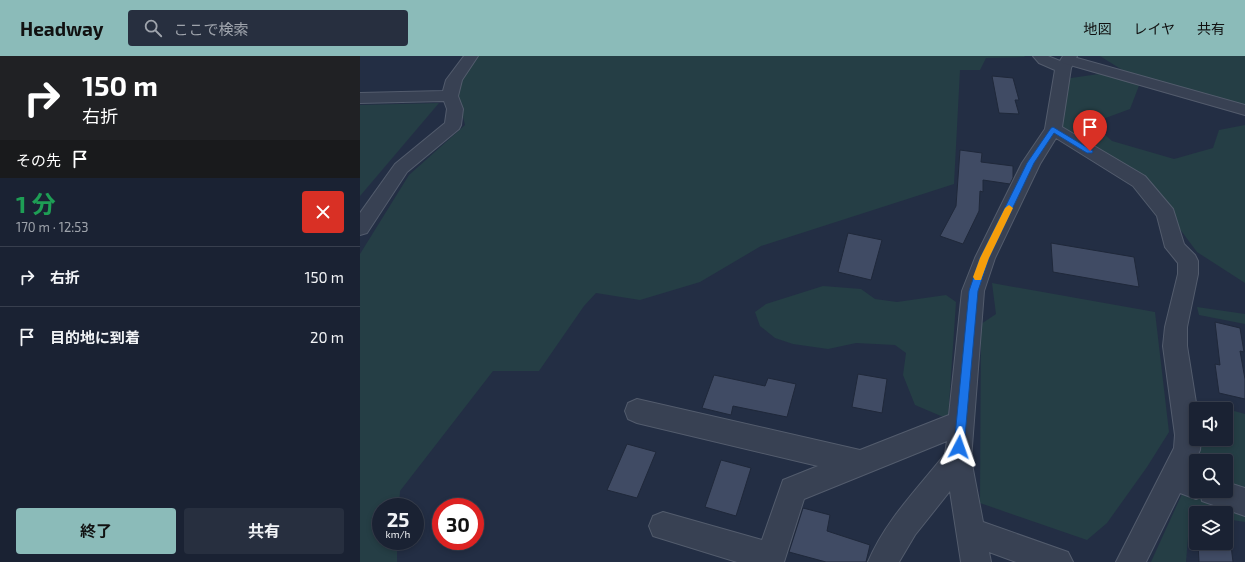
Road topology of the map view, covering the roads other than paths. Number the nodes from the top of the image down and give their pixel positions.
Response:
1 (471, 56) edge
2 (1040, 56) edge
3 (1067, 61) edge
4 (450, 96) junction
5 (360, 98) edge
6 (1245, 110) edge
7 (1053, 129) junction
8 (360, 228) edge
9 (637, 411) dead end
10 (961, 423) junction
11 (958, 459) junction
12 (859, 463) junction
13 (1185, 481) edge
14 (1233, 498) edge
15 (1245, 502) edge
16 (663, 526) dead end
17 (971, 532) junction
18 (769, 560) edge
19 (883, 562) edge
20 (976, 562) edge
21 (1058, 562) edge
22 (1131, 562) edge

1 - 4 street
2 - 3 street
3 - 6 street
3 - 7 street
4 - 5 street
4 - 8 street
7 - 10 street
7 - 13 street
9 - 12 street
10 - 11 street
10 - 12 street
11 - 17 street
11 - 19 street
12 - 18 street
13 - 22 street
14 - 15 street
16 - 18 street
17 - 20 street
17 - 21 street

